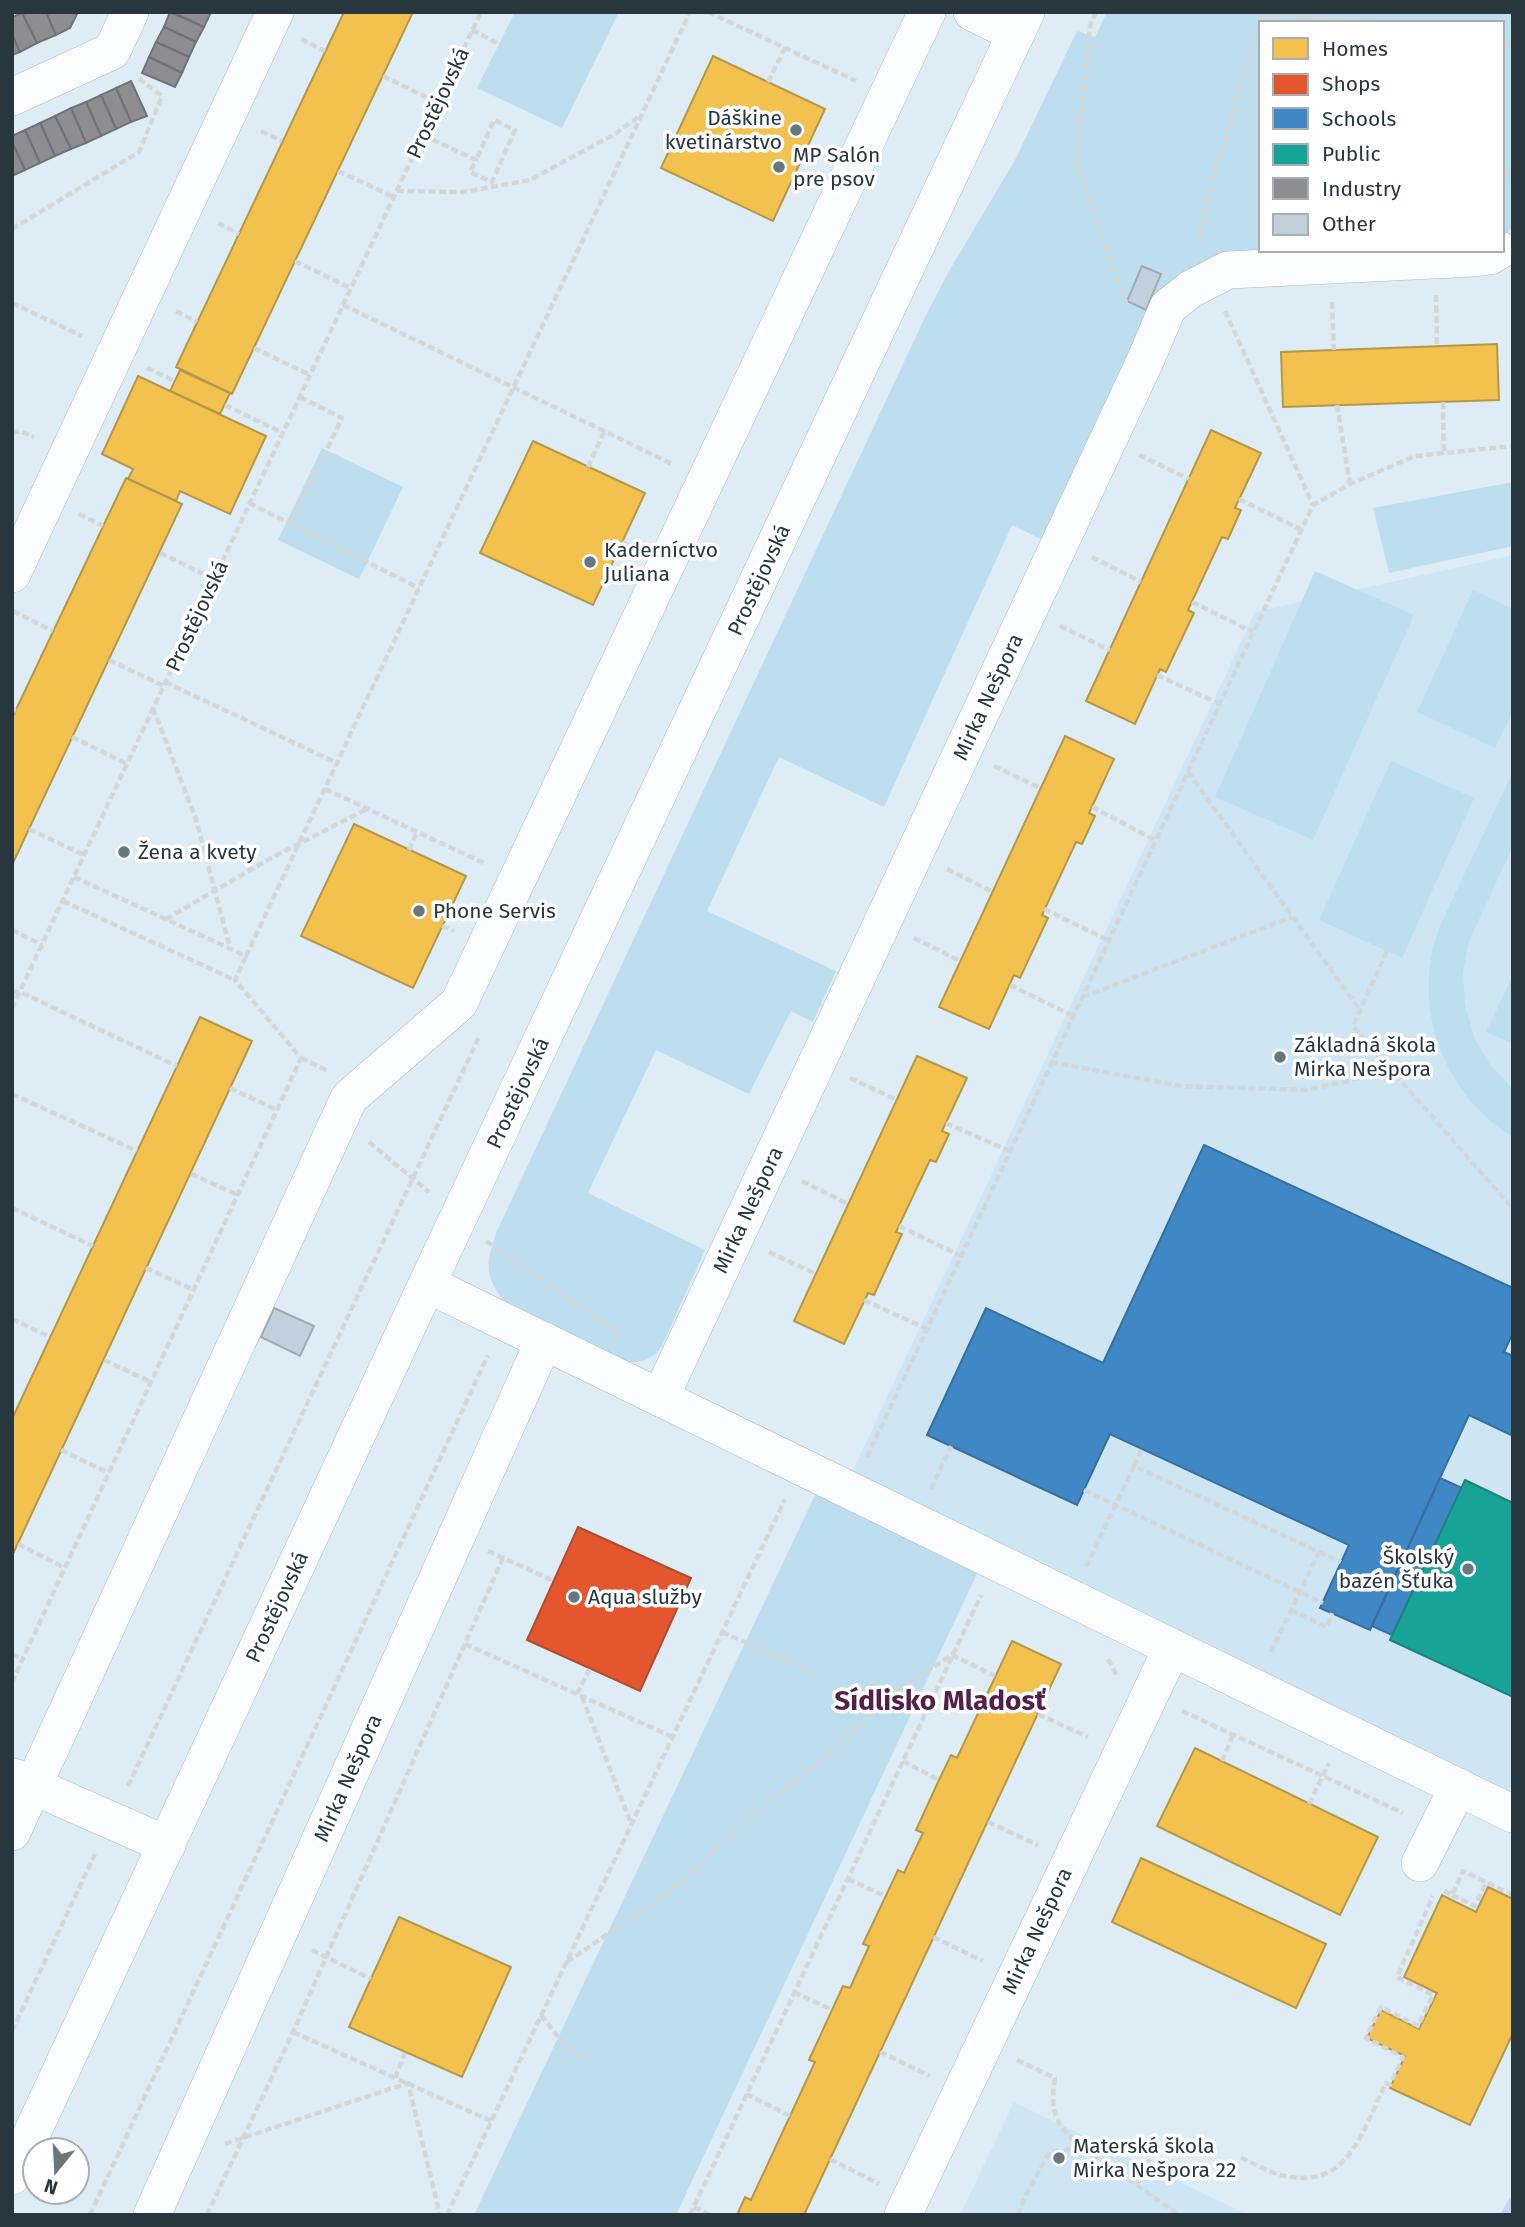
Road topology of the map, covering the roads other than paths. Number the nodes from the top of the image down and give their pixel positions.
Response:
1 (130, 12) edge
2 (275, 12) edge
3 (927, 12) edge
4 (972, 12) edge
5 (1021, 23) edge
6 (12, 97) edge
7 (1497, 252) edge
8 (12, 574) edge
9 (427, 1284) junction
10 (544, 1341) junction
11 (667, 1384) junction
12 (1172, 1648) junction
13 (23, 1781) edge
14 (1458, 1787) junction
15 (1513, 1814) edge
16 (12, 1832) edge
17 (167, 1845) junction
18 (1420, 1863) dead end
19 (12, 2176) edge
20 (152, 2215) edge
21 (903, 2215) edge

1 - 6 street
2 - 8 street
3 - 13 street
4 - 5 street
5 - 9 street, Prostějovská
7 - 11 street, Mirka Nešpora
9 - 10 street
9 - 17 street, Prostějovská
10 - 11 street
10 - 20 street, Mirka Nešpora
11 - 12 street
12 - 14 street
12 - 21 street, Mirka Nešpora
13 - 16 street
13 - 17 street
14 - 15 street
14 - 18 street
17 - 19 street, Prostějovská

